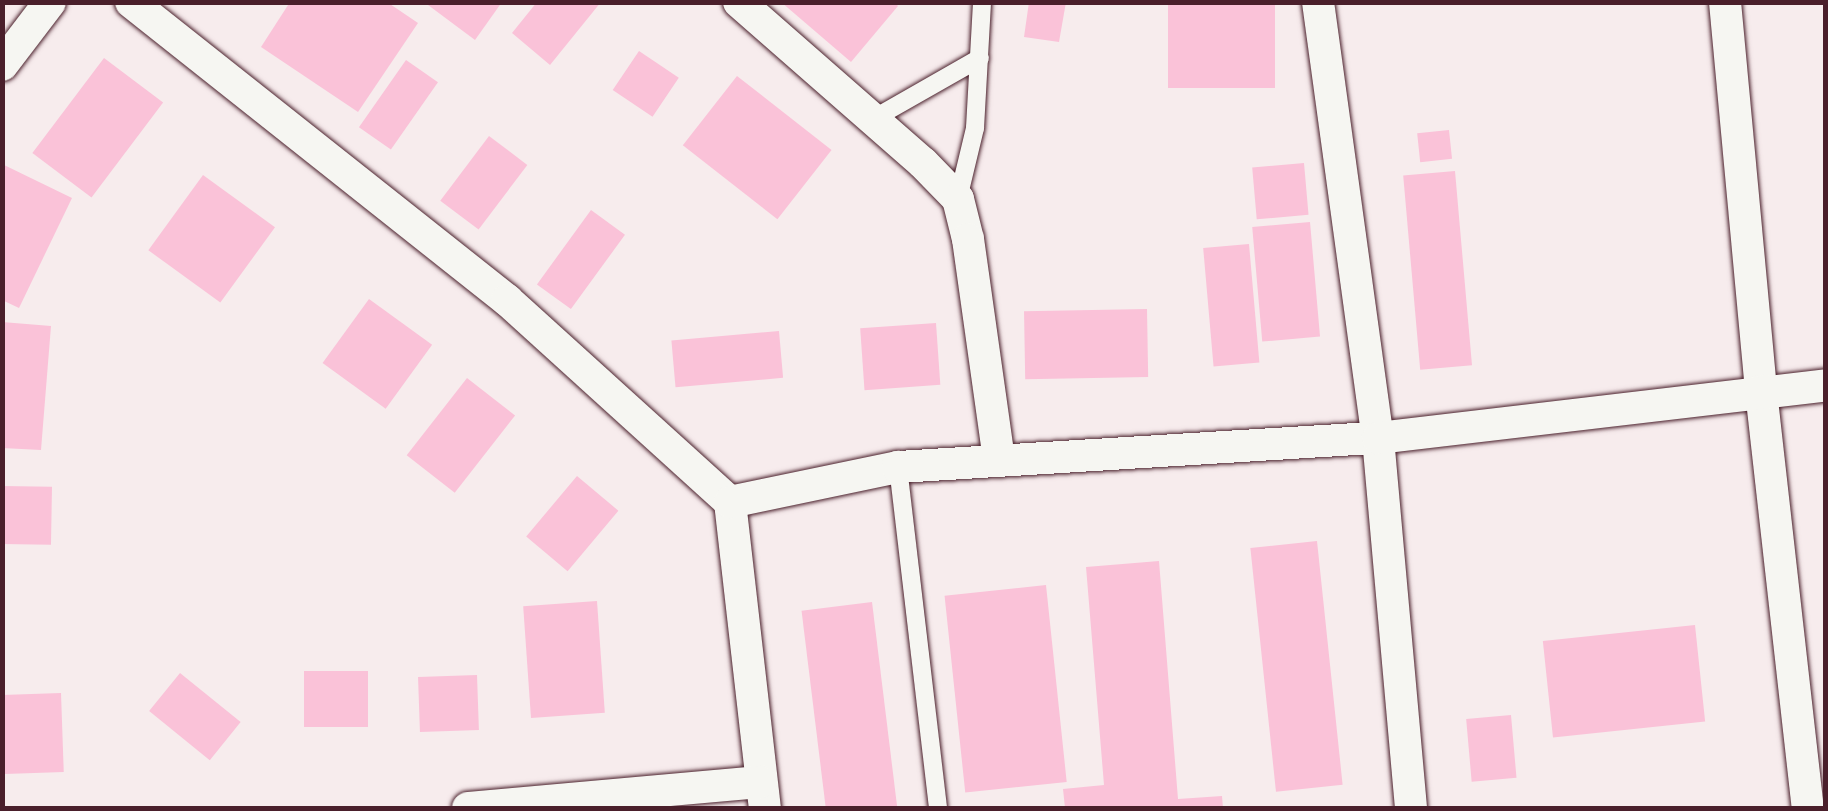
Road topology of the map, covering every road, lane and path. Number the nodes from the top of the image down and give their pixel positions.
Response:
1 (50, 2) edge
2 (131, 2) edge
3 (740, 2) edge
4 (982, 2) edge
5 (1318, 2) edge
6 (1725, 2) edge
7 (980, 58) junction
8 (2, 65) edge
9 (874, 119) junction
10 (958, 199) junction
11 (1826, 385) edge
12 (1761, 392) junction
13 (1378, 438) junction
14 (999, 460) junction
15 (898, 467) junction
16 (730, 502) junction
17 (763, 795) edge
18 (468, 808) edge
19 (938, 808) edge
20 (1410, 808) edge
21 (1808, 808) edge

1 - 8 street
2 - 16 street
3 - 9 street
4 - 7 lane
5 - 13 street
6 - 12 street
7 - 9 lane
7 - 10 lane
9 - 10 street
10 - 14 street
11 - 12 street
12 - 13 street
12 - 21 street
13 - 14 street
13 - 20 street
14 - 15 street
15 - 16 street
15 - 19 lane
16 - 17 street
17 - 18 street

